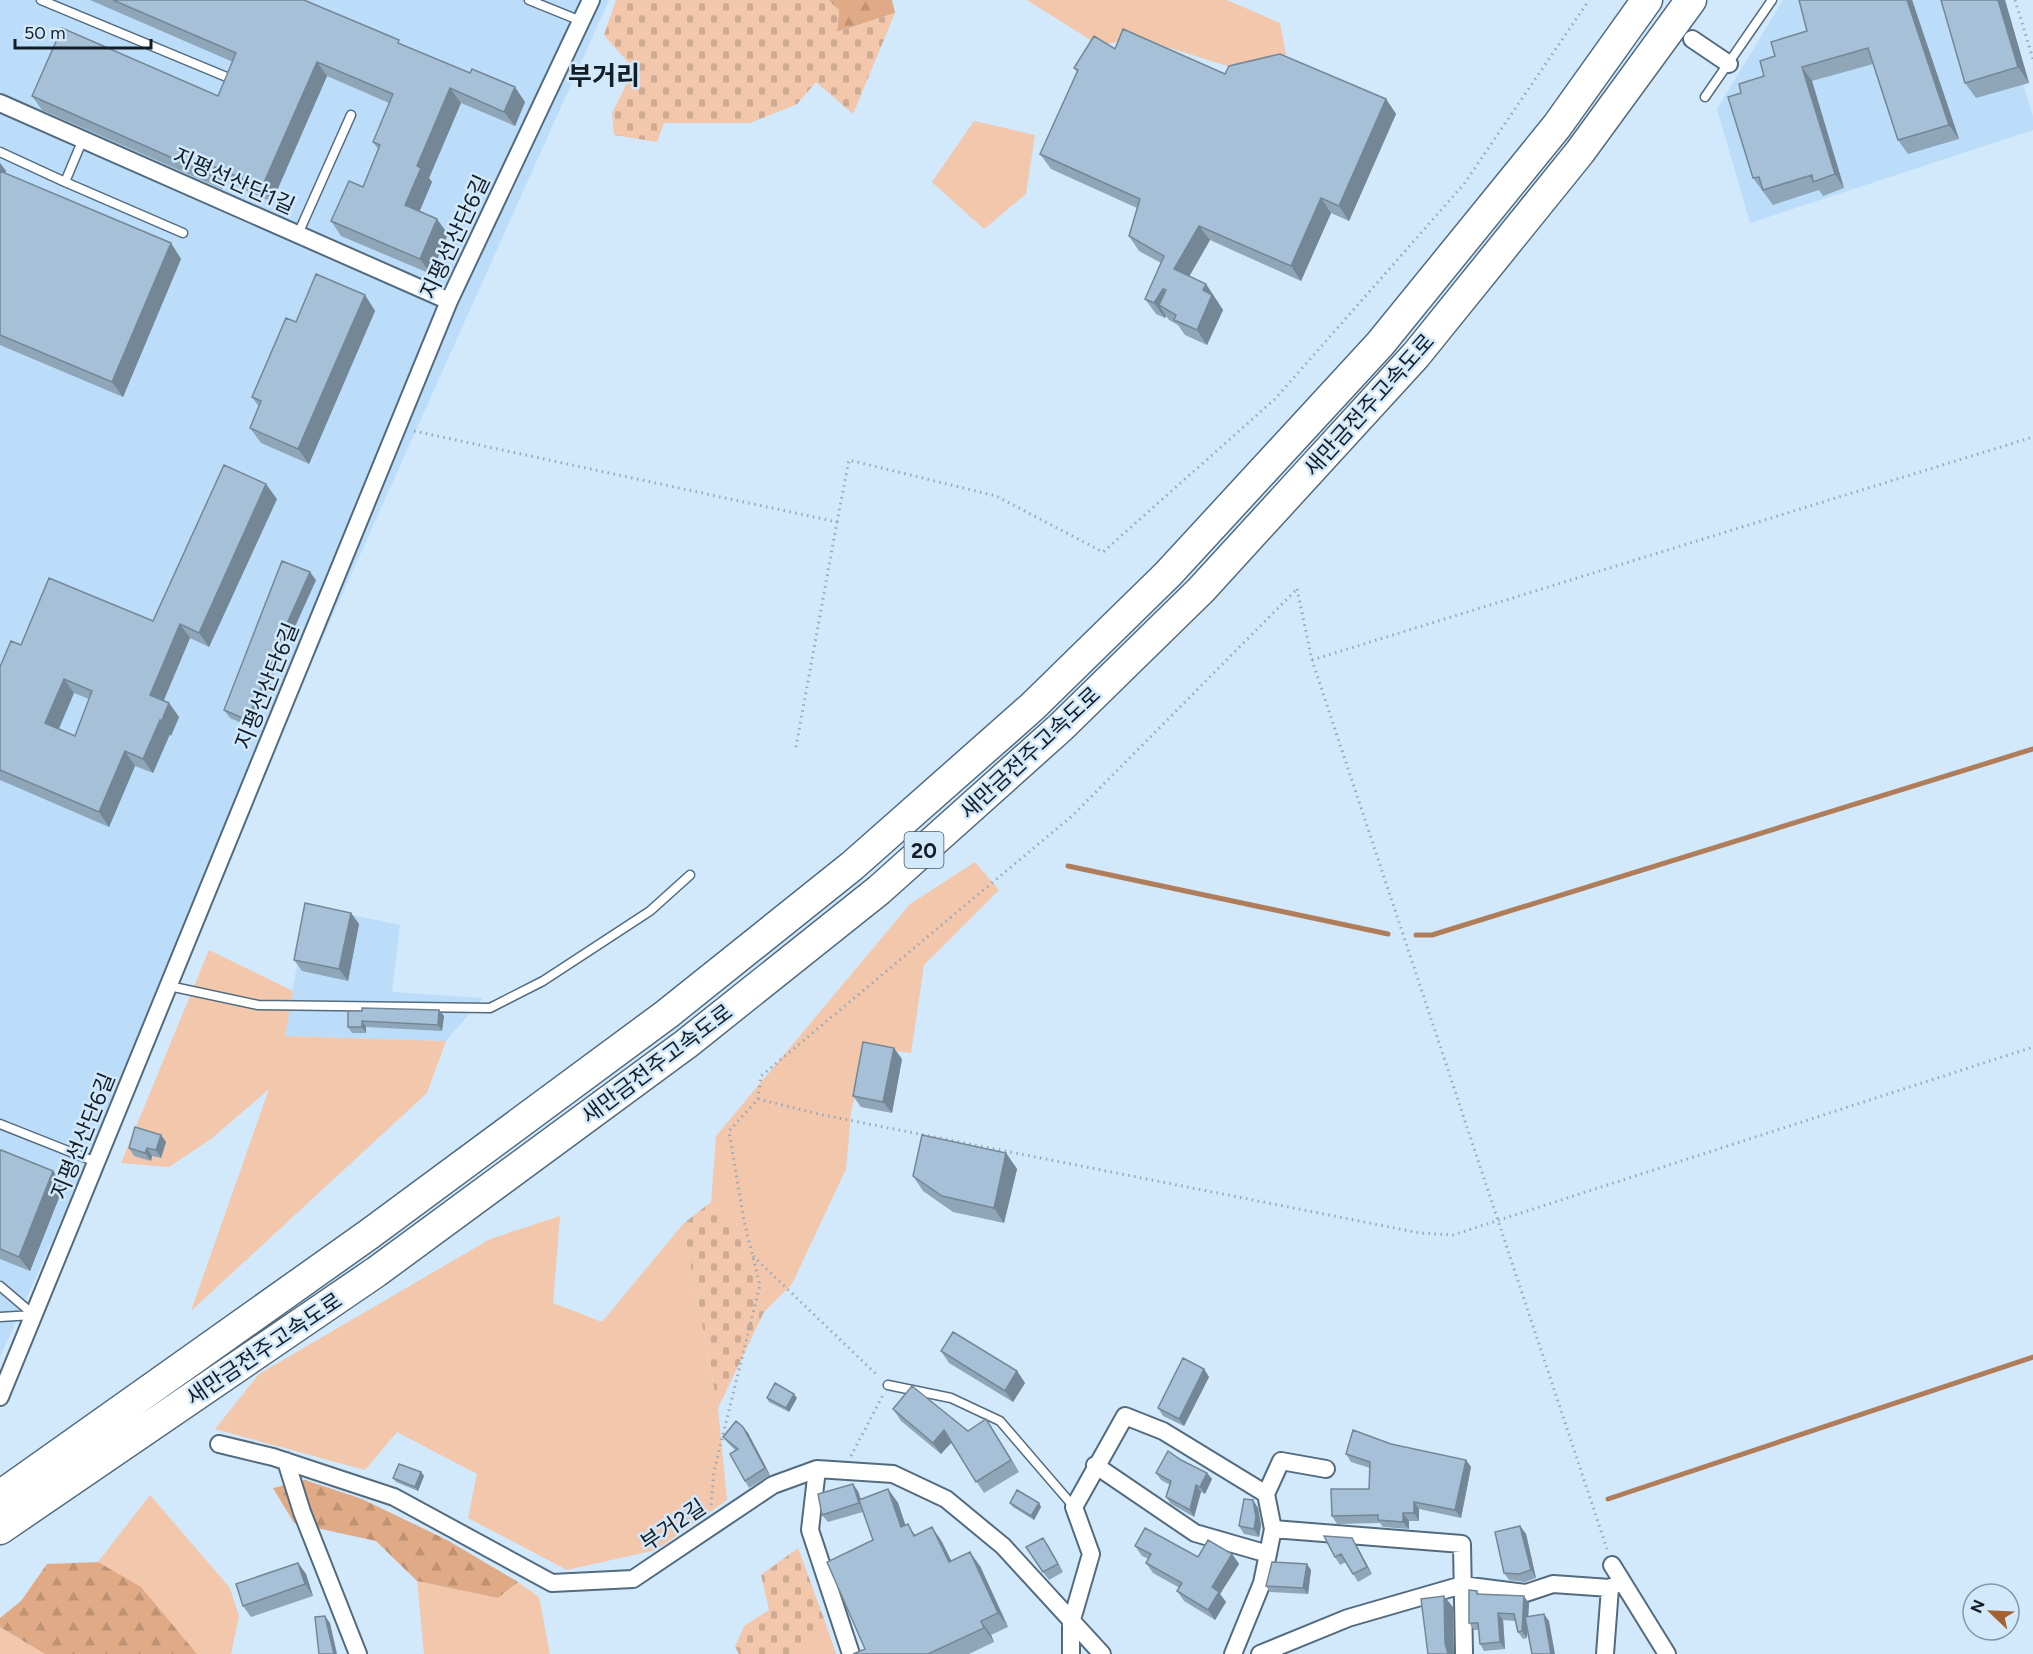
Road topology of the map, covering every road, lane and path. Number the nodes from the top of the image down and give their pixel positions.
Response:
1 (41, 0) edge
2 (529, 0) edge
3 (591, 0) edge
4 (1589, 0) edge
5 (1647, 0) edge
6 (1691, 0) edge
7 (1772, 0) edge
8 (2015, 0) edge
9 (581, 21) junction
10 (1692, 39) dead end
11 (2033, 59) edge
12 (1729, 64) junction
13 (229, 78) edge
14 (1705, 97) dead end
15 (0, 103) edge
16 (351, 115) dead end
17 (83, 139) junction
18 (0, 152) edge
19 (65, 182) junction
20 (183, 233) dead end
21 (298, 234) junction
22 (449, 301) junction
23 (398, 428) junction
24 (2033, 437) edge
25 (837, 522) junction
26 (1312, 660) junction
27 (796, 747) dead end
28 (690, 875) dead end
29 (169, 986) junction
30 (2033, 1047) edge
31 (758, 1099) junction
32 (0, 1124) edge
33 (96, 1162) junction
34 (1496, 1220) junction
35 (753, 1256) junction
36 (0, 1286) edge
37 (34, 1315) junction
38 (0, 1317) edge
39 (888, 1385) junction
40 (0, 1397) edge
41 (219, 1444) dead end
42 (286, 1461) junction
43 (1095, 1466) junction
44 (817, 1469) junction
45 (1326, 1469) dead end
46 (844, 1471) junction
47 (1266, 1494) junction
48 (0, 1496) edge
49 (1074, 1507) junction
50 (709, 1528) junction
51 (0, 1529) edge
52 (1273, 1529) junction
53 (1268, 1554) junction
54 (1612, 1565) joint
55 (1616, 1584) junction
56 (1462, 1585) junction
57 (1071, 1623) junction
58 (358, 1654) edge
59 (851, 1654) edge
60 (1071, 1654) edge
61 (1102, 1654) edge
62 (1233, 1654) edge
63 (1260, 1654) edge
64 (1464, 1654) edge
65 (1605, 1654) edge
66 (1667, 1654) edge

1 - 13 lane
2 - 9 lane
3 - 9 street, 지평선산단6길
4 - 25 path
5 - 48 highway, 새만금전주고속도로 / 20
6 - 51 highway, 새만금전주고속도로 / 20
7 - 12 lane
8 - 11 path
9 - 22 street, 지평선산단6길
10 - 12 street
12 - 14 lane
15 - 17 street, 지평선산단1길
16 - 21 lane
17 - 19 lane
17 - 21 street, 지평선산단1길
18 - 19 lane
19 - 20 lane
21 - 22 street, 지평선산단1길
22 - 23 street, 지평선산단6길
23 - 25 path
23 - 29 street, 지평선산단6길
24 - 26 path
25 - 27 path
26 - 31 path
26 - 34 path
28 - 29 lane
29 - 33 street, 지평선산단6길
30 - 34 path
31 - 34 path
31 - 35 path
32 - 33 lane
33 - 37 street, 지평선산단6길
34 - 54 path
35 - 39 path
35 - 50 path
36 - 37 lane
37 - 38 lane
37 - 40 street, 지평선산단6길
39 - 46 path
39 - 49 lane
41 - 42 street, 부거2길
42 - 50 street, 부거2길
42 - 58 street
43 - 47 street
43 - 49 street
43 - 53 street
44 - 46 street, 부거2길
44 - 50 street, 부거2길
44 - 59 street
45 - 47 street
46 - 57 street, 부거2길
47 - 52 street
49 - 57 street
52 - 53 street
52 - 56 street
53 - 62 street
54 - 55 street
55 - 56 street
55 - 65 street
55 - 66 street
56 - 63 street
56 - 64 street
57 - 60 street
57 - 61 street, 부거2길

